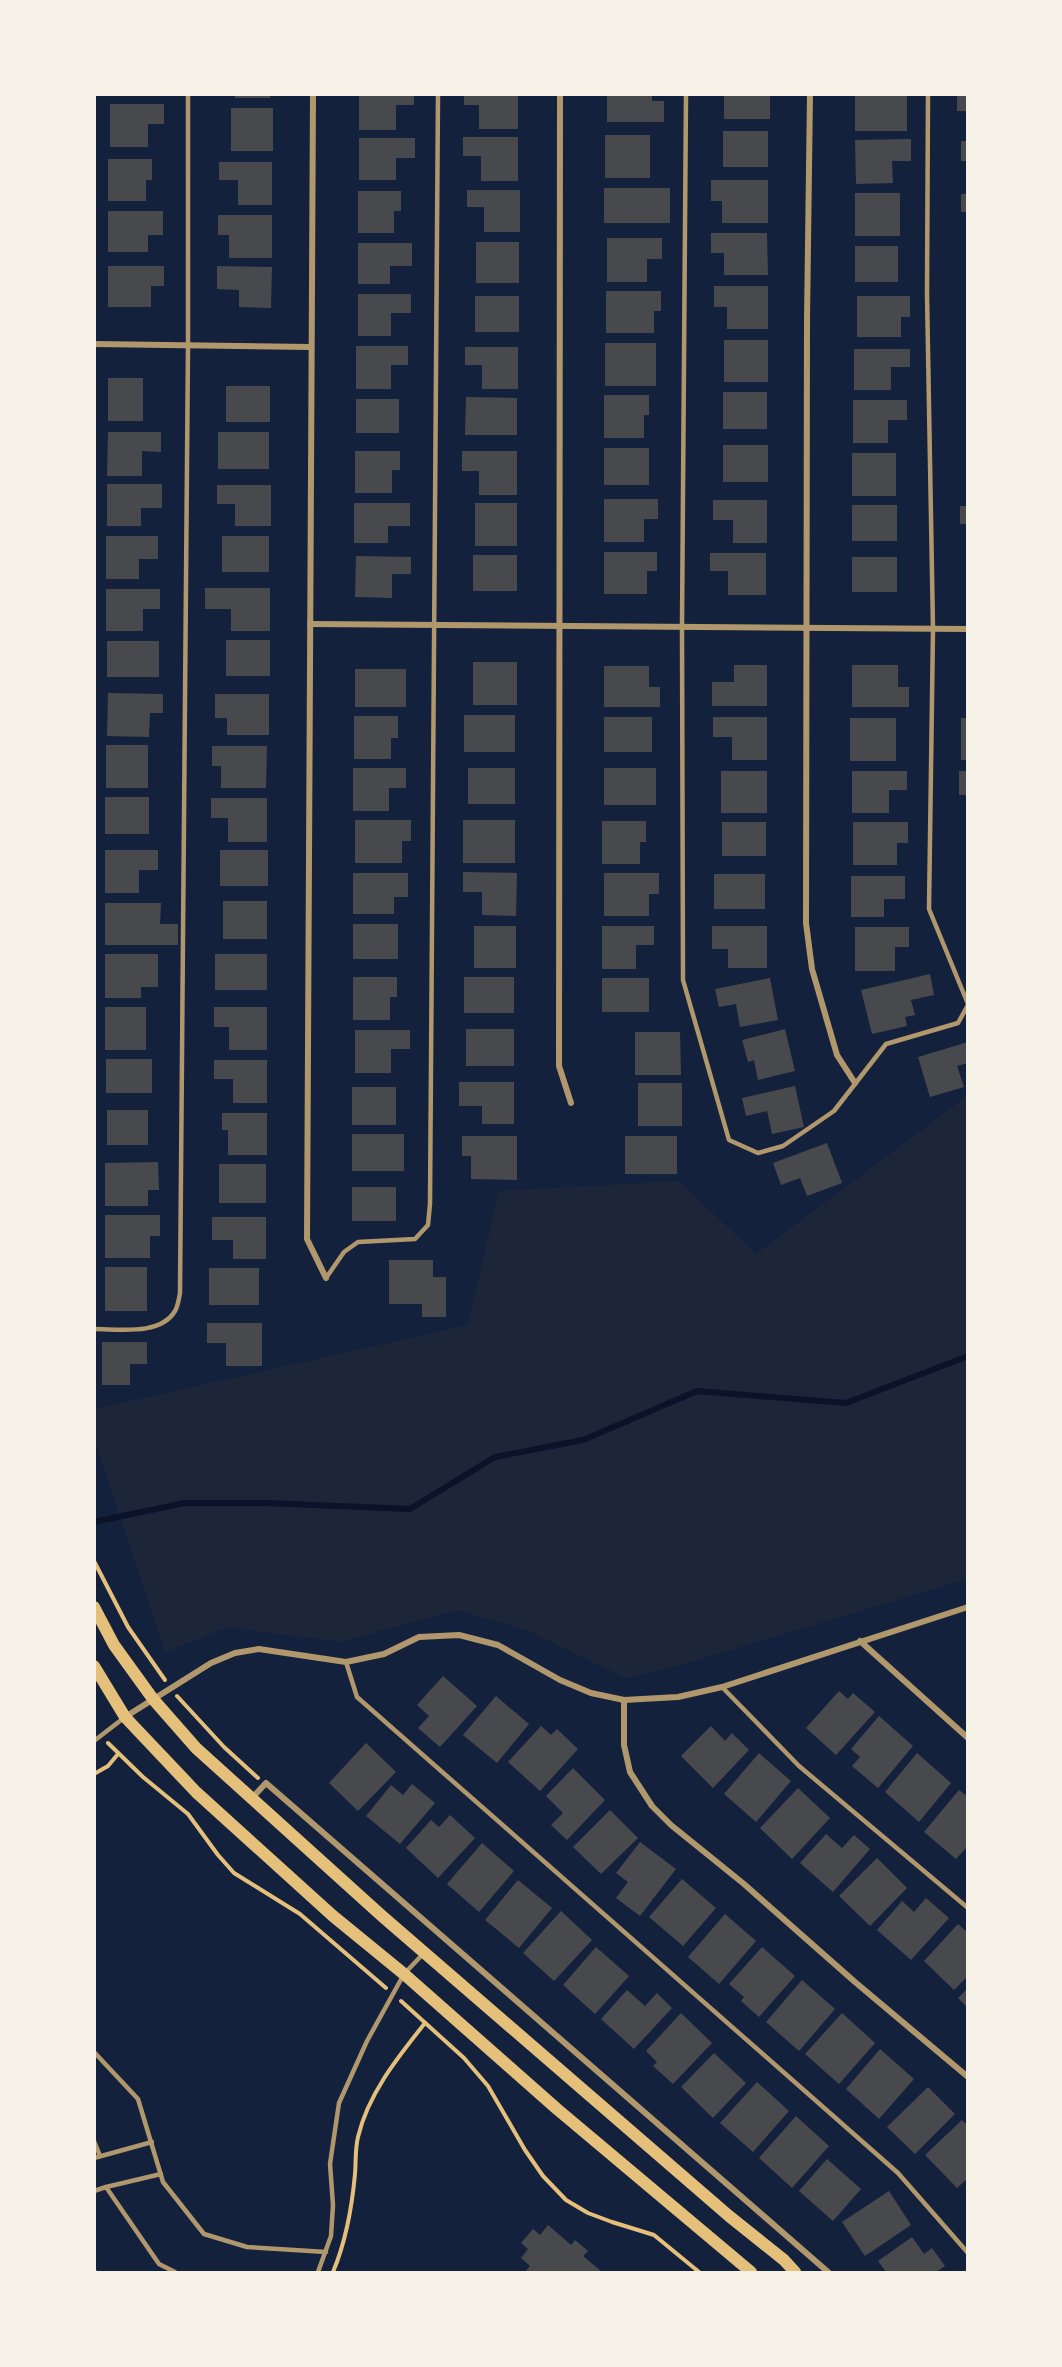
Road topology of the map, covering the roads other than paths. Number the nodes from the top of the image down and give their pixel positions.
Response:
1 (188, 94) edge
2 (313, 94) edge
3 (438, 94) edge
4 (560, 94) edge
5 (686, 94) edge
6 (810, 94) edge
7 (928, 94) edge
8 (94, 344) edge
9 (188, 345) junction
10 (310, 347) junction
11 (310, 624) junction
12 (435, 625) junction
13 (558, 626) junction
14 (682, 626) junction
15 (806, 628) junction
16 (933, 628) junction
17 (968, 628) edge
18 (968, 1004) edge
19 (855, 1083) junction
20 (571, 1102) dead end
21 (326, 1278) joint
22 (94, 1329) edge
23 (94, 1607) edge
24 (968, 1607) edge
25 (860, 1641) junction
26 (346, 1662) junction
27 (94, 1666) edge
28 (722, 1687) junction
29 (153, 1698) junction
30 (624, 1700) junction
31 (125, 1718) junction
32 (968, 1738) edge
33 (94, 1741) edge
34 (251, 1799) junction
35 (968, 1908) edge
36 (425, 1952) junction
37 (404, 1974) junction
38 (94, 2052) edge
39 (968, 2077) edge
40 (94, 2141) edge
41 (152, 2142) junction
42 (97, 2157) edge
43 (161, 2174) junction
44 (106, 2187) junction
45 (94, 2191) edge
46 (326, 2252) junction
47 (968, 2253) edge
48 (175, 2272) edge
49 (318, 2272) edge
50 (751, 2272) edge
51 (795, 2272) edge
52 (828, 2272) edge

1 - 9 lane
2 - 10 street
3 - 12 lane
4 - 13 street
5 - 14 lane
6 - 15 street
7 - 16 lane
8 - 9 street
9 - 10 street
9 - 22 lane
10 - 11 street
11 - 12 street
11 - 21 street
12 - 13 street
12 - 21 lane
13 - 14 street
13 - 20 street
14 - 15 street
14 - 19 lane
15 - 16 street
15 - 19 street
16 - 17 street
16 - 18 lane
18 - 19 lane
23 - 29 main road
24 - 25 street
25 - 28 street
25 - 32 street
26 - 29 street
26 - 30 street
26 - 47 lane
27 - 31 main road
28 - 30 street
28 - 35 lane
29 - 31 street
29 - 34 main road
30 - 39 street
31 - 33 lane
31 - 37 main road
34 - 36 main road
34 - 52 street
36 - 37 lane
36 - 51 main road
37 - 46 lane
37 - 50 main road
38 - 41 lane
40 - 42 lane
41 - 42 lane
41 - 43 lane
43 - 44 lane
43 - 46 lane
44 - 45 lane
44 - 48 lane
46 - 49 lane

